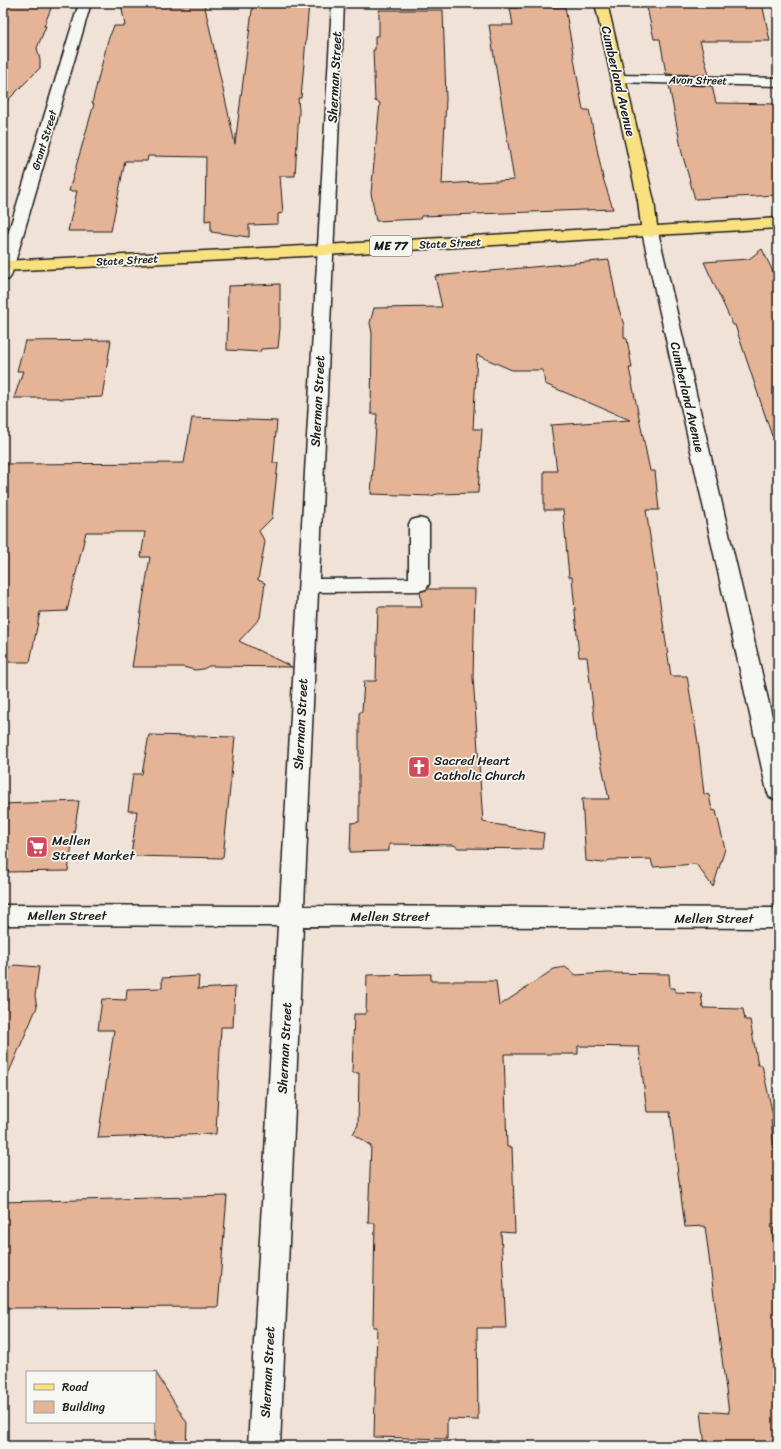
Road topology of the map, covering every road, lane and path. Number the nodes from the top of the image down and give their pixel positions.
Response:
1 (85, 3) edge
2 (338, 3) edge
3 (602, 3) edge
4 (618, 79) junction
5 (778, 82) edge
6 (778, 224) edge
7 (650, 232) junction
8 (325, 250) junction
9 (4, 269) edge
10 (419, 524) dead end
11 (308, 586) junction
12 (778, 791) edge
13 (3, 915) edge
14 (291, 916) junction
15 (778, 918) edge
16 (264, 1446) edge

1 - 9 street, Grant Street
2 - 8 street, Sherman Street
3 - 4 main road, Cumberland Avenue
4 - 5 street, Avon Street
4 - 7 main road, Cumberland Avenue
6 - 7 main road, State Street / ME 77
7 - 8 main road, State Street / ME 77
7 - 12 street, Cumberland Avenue
8 - 9 main road, State Street / ME 77
8 - 11 street, Sherman Street
10 - 11 street
11 - 14 street, Sherman Street
13 - 14 street, Mellen Street
14 - 15 street, Mellen Street
14 - 16 street, Sherman Street

